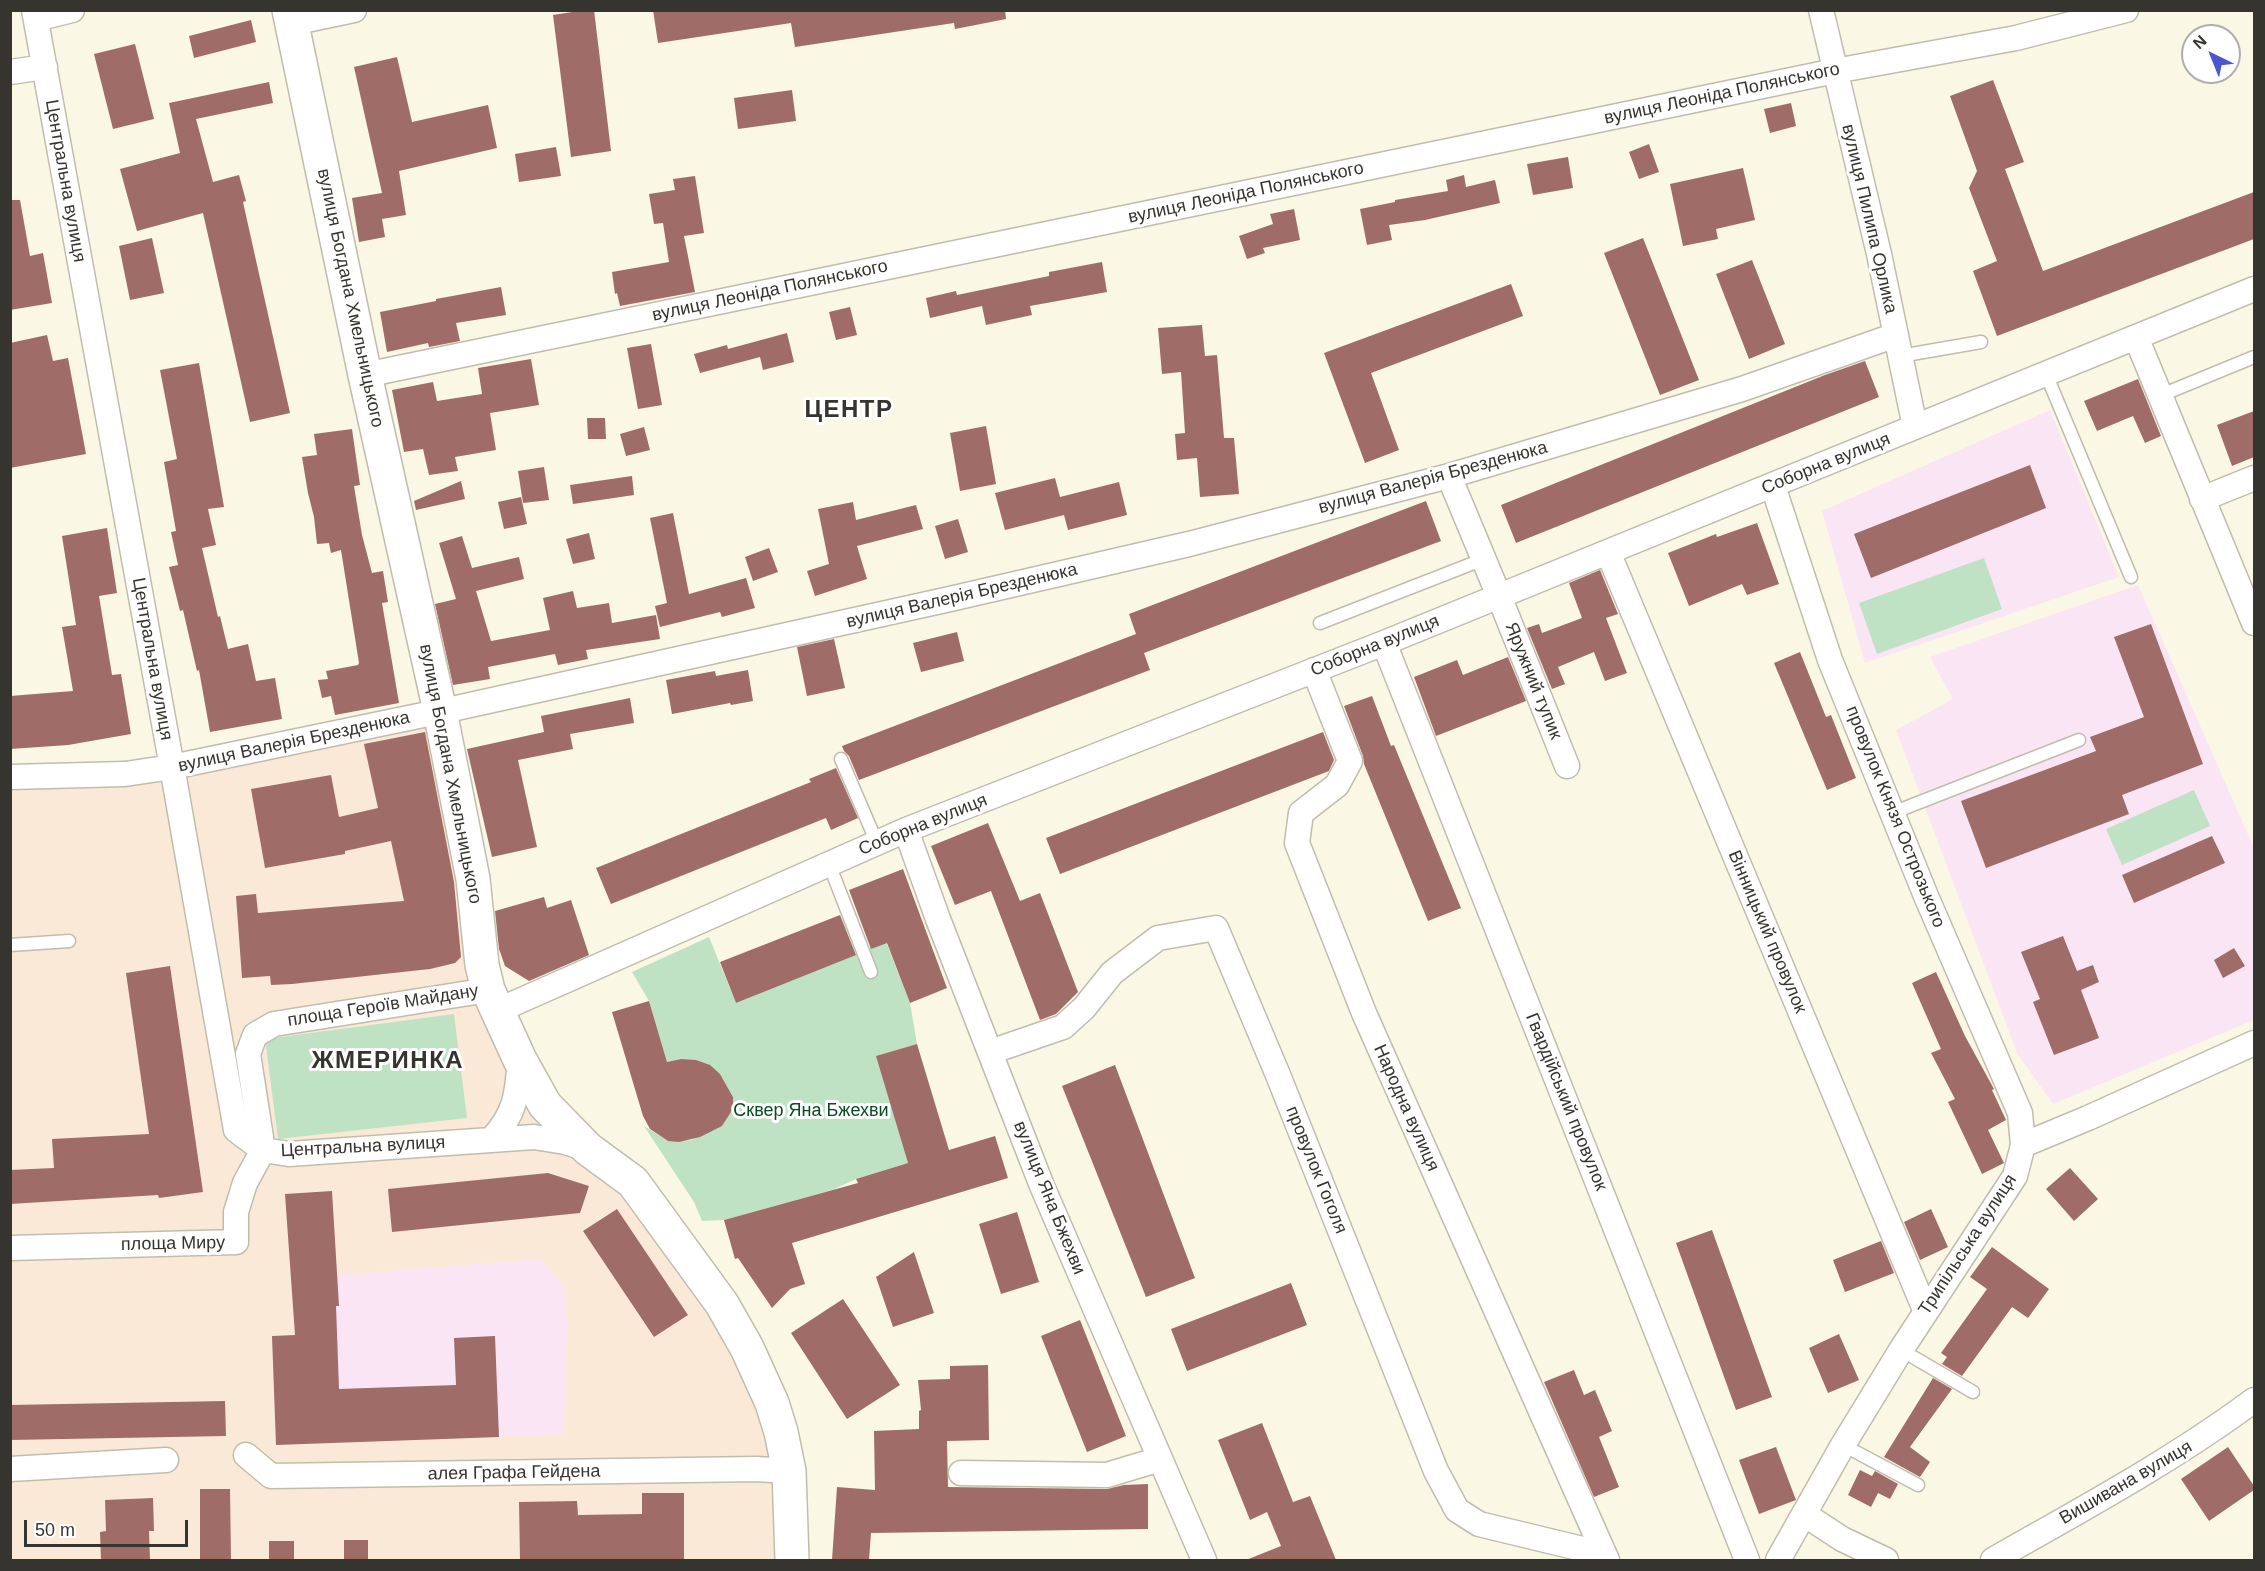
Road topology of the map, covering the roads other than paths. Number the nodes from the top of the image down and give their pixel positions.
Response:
1 (72, 10) edge
2 (354, 10) edge
3 (1821, 10) edge
4 (2126, 10) edge
5 (35, 15) edge
6 (291, 17) edge
7 (45, 68) junction
8 (1835, 71) junction
9 (10, 72) edge
10 (2254, 289) edge
11 (2136, 337) junction
12 (1981, 342) dead end
13 (1898, 346) junction
14 (2254, 357) edge
15 (2046, 374) junction
16 (365, 375) junction
17 (2159, 396) junction
18 (1915, 427) junction
19 (1449, 476) junction
20 (2254, 478) edge
21 (1773, 486) junction
22 (2202, 499) junction
23 (1608, 552) junction
24 (1484, 559) junction
25 (2131, 577) dead end
26 (1499, 596) junction
27 (1320, 623) dead end
28 (2254, 623) edge
29 (1384, 643) junction
30 (1314, 670) junction
31 (440, 711) junction
32 (2079, 740) dead end
33 (841, 759) dead end
34 (1566, 766) dead end
35 (172, 767) junction
36 (10, 777) edge
37 (1892, 813) junction
38 (906, 830) junction
39 (877, 843) junction
40 (829, 864) junction
41 (69, 941) dead end
42 (10, 945) edge
43 (871, 972) dead end
44 (494, 1000) junction
45 (2254, 1043) edge
46 (990, 1052) junction
47 (520, 1059) junction
48 (492, 1139) junction
49 (2023, 1145) junction
50 (588, 1149) junction
51 (263, 1150) junction
52 (10, 1248) edge
53 (1926, 1312) junction
54 (1901, 1350) junction
55 (1973, 1392) dead end
56 (2254, 1400) edge
57 (1843, 1445) junction
58 (246, 1455) dead end
59 (1160, 1459) junction
60 (166, 1460) dead end
61 (10, 1469) edge
62 (789, 1471) junction
63 (961, 1473) dead end
64 (1918, 1485) dead end
65 (1804, 1514) junction
66 (1605, 1557) edge
67 (792, 1560) edge
68 (1204, 1560) edge
69 (1747, 1560) edge
70 (1778, 1560) edge
71 (1886, 1560) edge
72 (1993, 1560) edge

1 - 5 street
2 - 6 street
3 - 8 street, вулиця Пилипа Орлика
4 - 8 street, вулиця Леоніда Полянського
5 - 7 street, Центральна вулиця
6 - 16 street, вулиця Богдана Хмельницького
7 - 9 street
7 - 35 street, Центральна вулиця
8 - 13 street, вулиця Пилипа Орлика
8 - 16 street, вулиця Леоніда Полянського
10 - 11 street, Соборна вулиця
11 - 15 street, Соборна вулиця
11 - 17 street
12 - 13 lane
13 - 18 street, вулиця Пилипа Орлика
13 - 19 street, вулиця Валерія Брезденюка
14 - 17 lane
15 - 18 street, Соборна вулиця
15 - 25 lane
16 - 31 street, вулиця Богдана Хмельницького
17 - 22 street
18 - 21 street, Соборна вулиця
19 - 24 street, Яружний тупик
19 - 31 street, вулиця Валерія Брезденюка
20 - 22 street
21 - 23 street, Соборна вулиця
21 - 37 street, провулок Князя Острозького
22 - 28 street
23 - 26 street, Соборна вулиця
23 - 53 street, Вінницький провулок
24 - 26 street, Яружний тупик
24 - 27 lane
26 - 29 street, Соборна вулиця
26 - 34 street, Яружний тупик
29 - 30 street, Соборна вулиця
29 - 69 street, Гвардійський провулок
30 - 38 street, Соборна вулиця
30 - 66 street, Народна вулиця
31 - 35 street, вулиця Валерія Брезденюка
31 - 44 street, вулиця Богдана Хмельницького
32 - 37 lane
33 - 39 lane
35 - 36 street, вулиця Валерія Брезденюка
35 - 51 street, Центральна вулиця
37 - 49 street, провулок Князя Острозького
38 - 39 street, Соборна вулиця
38 - 46 street, вулиця Яна Бжехви
39 - 40 street, Соборна вулиця
40 - 43 lane
40 - 44 street, Соборна вулиця
41 - 42 lane
44 - 47 street, вулиця Богдана Хмельницького
44 - 51 street, площа Героїв Майдану
45 - 49 street
46 - 59 street, вулиця Яна Бжехви
46 - 66 street, провулок Гоголя
47 - 48 street
47 - 50 street, вулиця Богдана Хмельницького
48 - 50 street, Центральна вулиця
48 - 51 street, Центральна вулиця
49 - 53 street, Трипільська вулиця
50 - 62 street, вулиця Богдана Хмельницького
51 - 52 street, площа Миру
53 - 54 street, Трипільська вулиця
54 - 55 lane
54 - 57 street, Трипільська вулиця
56 - 72 street, Вишивана вулиця
57 - 64 lane
57 - 65 street, Трипільська вулиця
58 - 62 street, алея Графа Гейдена
59 - 63 street
59 - 68 street, вулиця Яна Бжехви
60 - 61 street
62 - 67 street, вулиця Богдана Хмельницького
65 - 70 street, Трипільська вулиця
65 - 71 street

